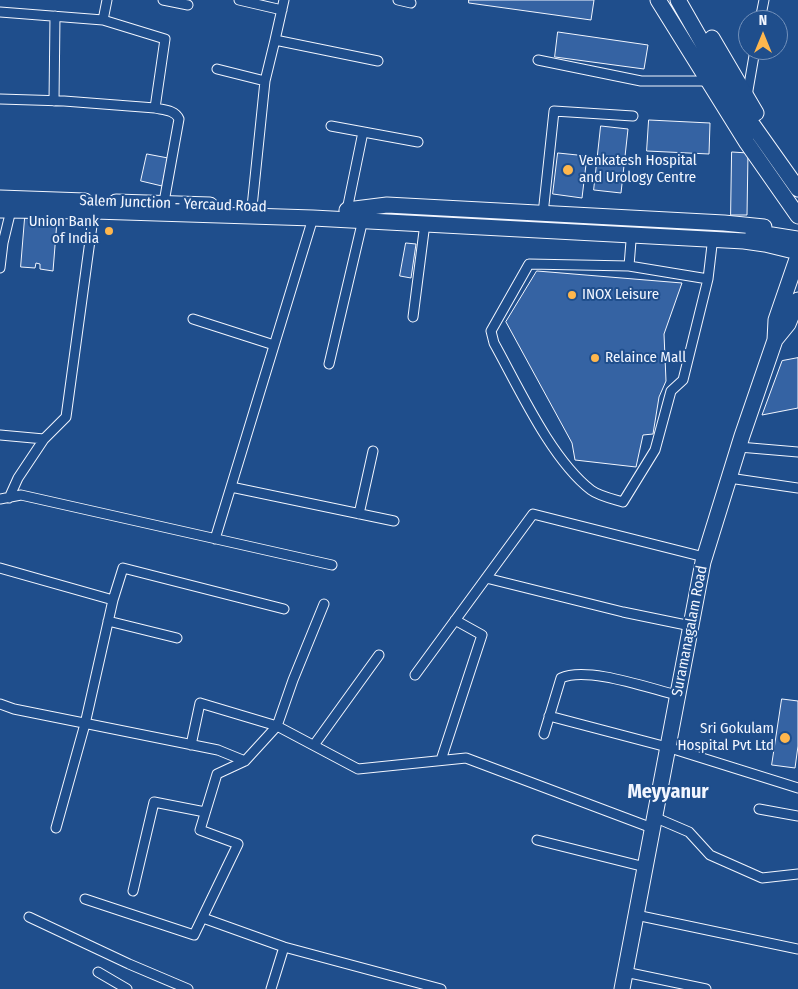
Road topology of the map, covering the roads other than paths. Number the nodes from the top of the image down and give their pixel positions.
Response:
1 (107, 0) edge
2 (163, 0) edge
3 (238, 0) edge
4 (284, 0) edge
5 (398, 0) edge
6 (658, 0) edge
7 (667, 0) edge
8 (678, 0) edge
9 (690, 0) edge
10 (410, 3) dead end
11 (188, 5) dead end
12 (282, 10) junction
13 (0, 12) edge
14 (55, 16) junction
15 (102, 20) junction
16 (275, 40) junction
17 (538, 60) dead end
18 (753, 60) edge
19 (378, 61) dead end
20 (217, 69) dead end
21 (266, 81) junction
22 (708, 81) junction
23 (746, 98) junction
24 (0, 99) edge
25 (54, 101) junction
26 (155, 108) junction
27 (634, 116) dead end
28 (330, 126) dead end
29 (363, 132) junction
30 (418, 142) dead end
31 (798, 174) edge
32 (798, 189) edge
33 (0, 198) edge
34 (164, 202) junction
35 (798, 205) edge
36 (252, 207) junction
37 (6, 210) edge
38 (347, 210) junction
39 (94, 211) junction
40 (543, 214) junction
41 (798, 216) edge
42 (387, 217) junction
43 (313, 218) junction
44 (361, 228) junction
45 (424, 231) junction
46 (798, 233) edge
47 (798, 239) edge
48 (631, 241) junction
49 (712, 245) junction
50 (798, 256) edge
51 (629, 266) junction
52 (0, 268) edge
53 (708, 279) junction
54 (798, 300) edge
55 (413, 317) dead end
56 (193, 319) dead end
57 (775, 340) junction
58 (274, 345) junction
59 (329, 364) dead end
60 (0, 435) edge
61 (44, 438) junction
62 (739, 447) junction
63 (373, 451) dead end
64 (798, 452) edge
65 (729, 478) junction
66 (231, 487) junction
67 (798, 488) edge
68 (5, 498) edge
69 (359, 514) junction
70 (394, 521) dead end
71 (216, 539) junction
72 (704, 557) junction
73 (332, 565) dead end
74 (0, 568) edge
75 (486, 578) junction
76 (113, 600) junction
77 (324, 604) dead end
78 (284, 608) dead end
79 (455, 620) junction
80 (108, 621) junction
81 (691, 626) junction
82 (177, 638) dead end
83 (379, 655) dead end
84 (414, 675) dead end
85 (677, 695) junction
86 (0, 704) edge
87 (549, 716) junction
88 (86, 724) junction
89 (277, 726) junction
90 (544, 734) dead end
91 (191, 745) junction
92 (314, 745) junction
93 (667, 747) junction
94 (441, 760) junction
95 (245, 761) junction
96 (798, 788) edge
97 (759, 809) dead end
98 (205, 812) junction
99 (798, 816) edge
100 (654, 822) junction
101 (56, 828) dead end
102 (537, 840) dead end
103 (645, 867) junction
104 (798, 874) edge
105 (133, 891) dead end
106 (86, 899) dead end
107 (636, 915) junction
108 (29, 917) dead end
109 (203, 918) junction
110 (284, 947) junction
111 (798, 949) edge
112 (98, 972) dead end
113 (626, 972) junction
114 (127, 989) edge
115 (188, 989) edge
116 (271, 989) edge
117 (441, 989) edge
118 (622, 989) edge
119 (706, 989) edge

1 - 15 street
2 - 11 street
3 - 12 street
4 - 12 street
5 - 10 street
6 - 22 main road
7 - 35 main road
8 - 32 main road
9 - 23 main road
12 - 16 street
13 - 14 street
14 - 15 street
14 - 25 street
15 - 26 street
16 - 19 street
16 - 21 street
17 - 22 street
18 - 23 street
20 - 21 street
21 - 36 street
22 - 41 main road
23 - 31 main road
24 - 25 street
25 - 26 street
26 - 34 street
27 - 40 street
28 - 29 street
29 - 30 street
29 - 38 street
33 - 34 main road, Salem Junction - Yercaud Road
34 - 36 main road, Salem Junction - Yercaud Road
36 - 38 main road, Salem Junction - Yercaud Road
37 - 39 main road
37 - 52 street
38 - 40 main road
38 - 42 main road
39 - 43 main road
39 - 61 street
40 - 46 main road
42 - 43 main road
42 - 47 main road
42 - 50 main road
43 - 44 main road
43 - 58 street
44 - 45 main road
44 - 59 street
45 - 48 main road
45 - 55 street
48 - 49 main road
48 - 51 street
49 - 50 main road
49 - 53 street
50 - 57 main road
51 - 53 street
51 - 53 street
54 - 57 main road
56 - 58 street
57 - 62 main road, Suramanagalam Road
58 - 66 street
60 - 61 street
61 - 68 street
62 - 64 street
62 - 65 main road, Suramanagalam Road
63 - 69 street
65 - 67 street
65 - 72 main road, Suramanagalam Road
66 - 69 street
66 - 71 street
68 - 71 street
69 - 70 street
71 - 73 street
72 - 75 street
72 - 81 main road, Suramanagalam Road
74 - 76 street
75 - 79 street
75 - 81 street
76 - 78 street
76 - 80 street
77 - 89 street
79 - 84 street
79 - 94 street
80 - 82 street
80 - 88 street
81 - 85 main road, Suramanagalam Road
83 - 92 street
85 - 87 street
85 - 93 main road, Suramanagalam Road
86 - 88 street
87 - 90 street
87 - 93 street
88 - 91 street
88 - 101 street
89 - 91 street
89 - 92 street
89 - 95 street
91 - 95 street
92 - 94 street
93 - 96 street
93 - 100 main road, Suramanagalam Road
94 - 100 street
95 - 98 street
97 - 99 street
98 - 105 street
98 - 109 street
100 - 103 main road, Suramanagalam Road
100 - 104 street
102 - 103 street
103 - 107 main road, Suramanagalam Road
106 - 109 street
107 - 111 street
107 - 113 main road, Suramanagalam Road
108 - 115 street
109 - 110 street
110 - 116 street
110 - 117 street
112 - 114 street
113 - 118 main road, Suramanagalam Road
113 - 119 street

